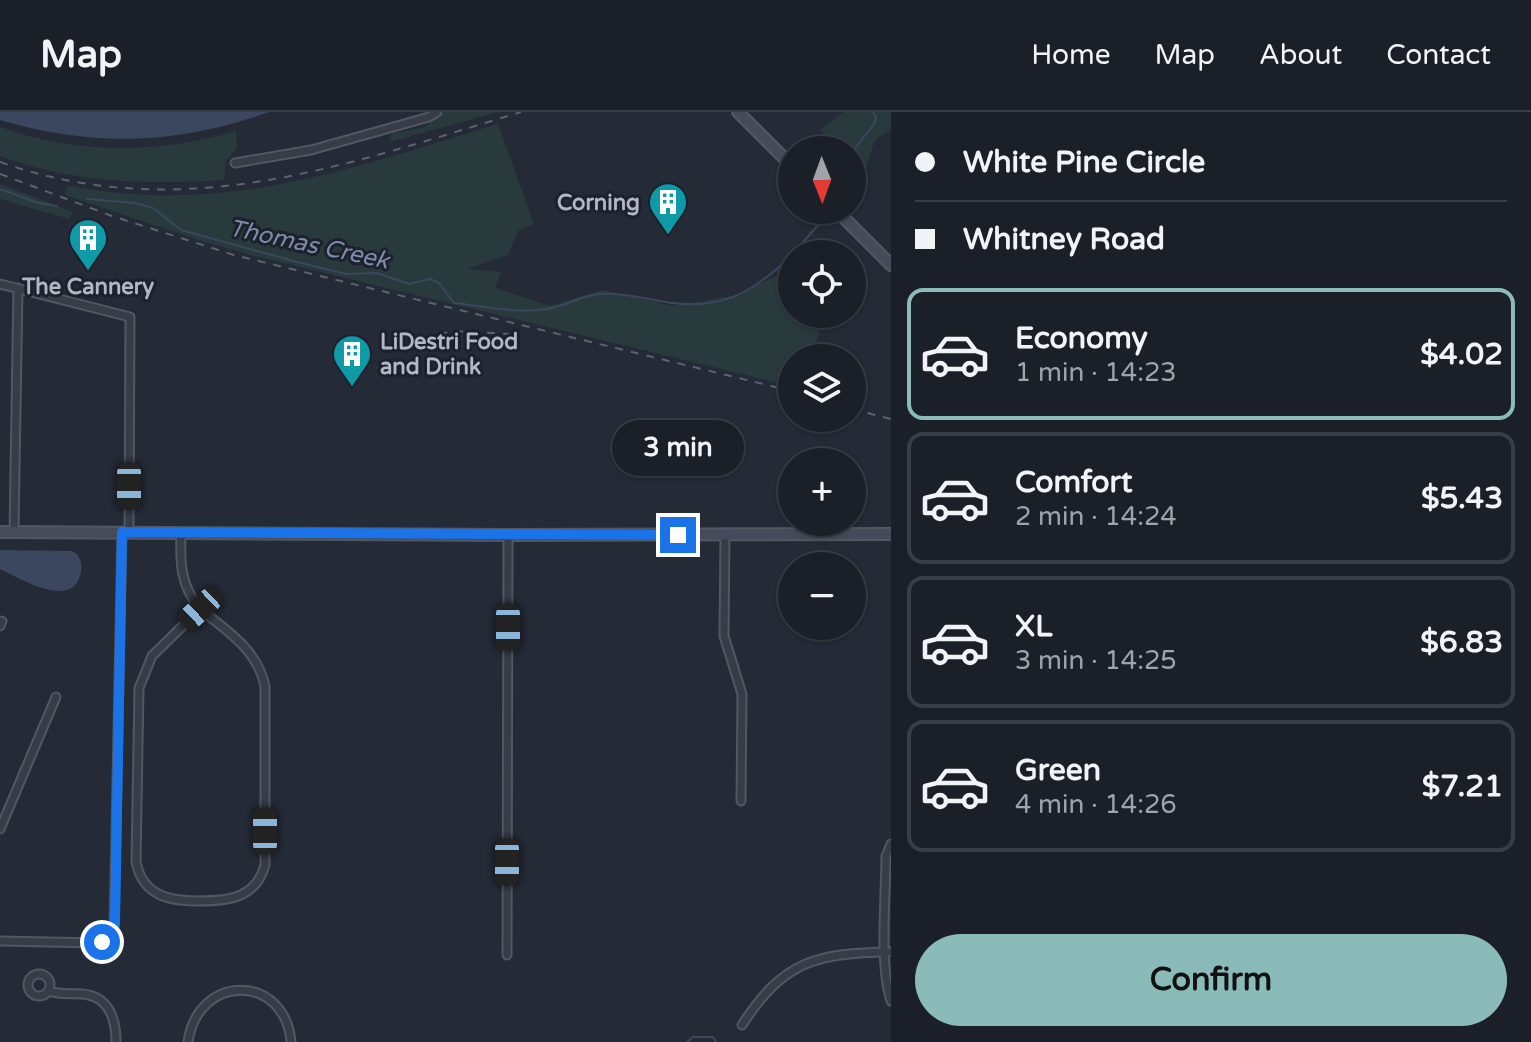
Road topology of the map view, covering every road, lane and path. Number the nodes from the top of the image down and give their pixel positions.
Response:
1 (437, 112) edge
2 (738, 112) edge
3 (778, 152) edge
4 (235, 163) dead end
5 (850, 224) edge
6 (891, 265) edge
7 (0, 284) edge
8 (18, 288) junction
9 (0, 532) edge
10 (14, 532) junction
11 (126, 532) junction
12 (181, 533) junction
13 (891, 534) edge
14 (508, 535) junction
15 (725, 535) junction
16 (200, 609) junction
17 (56, 697) dead end
18 (741, 801) dead end
19 (0, 829) edge
20 (891, 844) edge
21 (0, 941) edge
22 (888, 952) edge
23 (507, 955) dead end
24 (49, 991) dead end
25 (891, 1001) edge
26 (742, 1025) dead end
27 (116, 1042) edge
28 (188, 1042) edge
29 (291, 1042) edge

1 - 4 street
2 - 3 main road
5 - 6 main road
7 - 8 street
8 - 10 street
8 - 11 street
9 - 10 main road
10 - 11 main road
11 - 12 main road
11 - 21 street
12 - 14 main road
12 - 16 street
13 - 15 main road
14 - 15 main road
14 - 23 street
15 - 18 street
16 - 16 street
17 - 19 street
20 - 22 street
22 - 25 street
22 - 26 street
24 - 27 street
28 - 29 street

